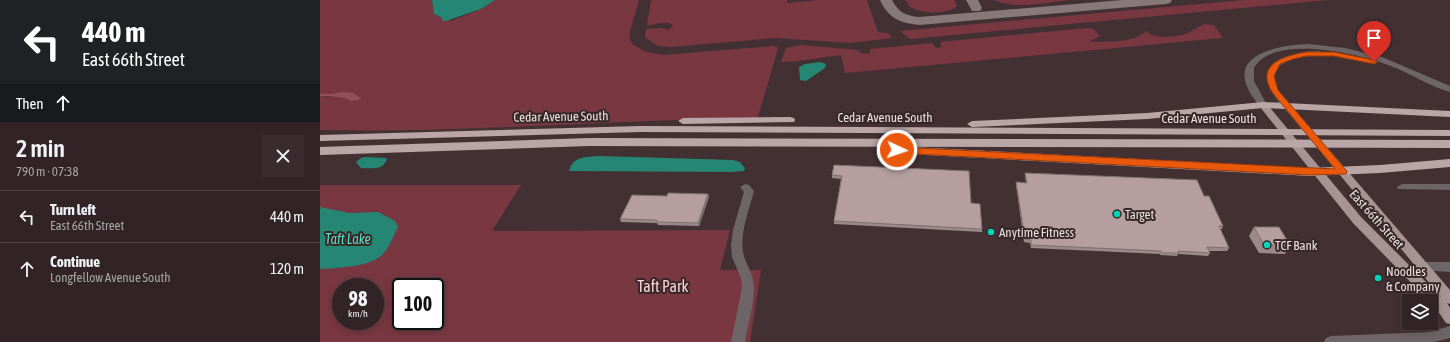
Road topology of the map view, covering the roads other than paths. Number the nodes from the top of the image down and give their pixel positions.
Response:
1 (1450, 90) edge
2 (1263, 105) junction
3 (1286, 105) junction
4 (1450, 114) edge
5 (790, 120) dead end
6 (763, 130) junction
7 (320, 132) edge
8 (490, 132) junction
9 (1450, 132) edge
10 (443, 134) junction
11 (320, 138) edge
12 (759, 143) junction
13 (1450, 144) edge
14 (320, 152) edge
15 (1450, 163) edge
16 (1318, 172) junction
17 (1343, 172) junction
18 (746, 187) dead end
19 (1402, 187) dead end
20 (1450, 187) edge
21 (1422, 267) junction
22 (1450, 267) edge
23 (1450, 299) edge
24 (1450, 319) edge
25 (1450, 332) edge
26 (1388, 341) edge
27 (738, 342) edge
28 (1331, 342) edge

1 - 2 street, East 66th Street
1 - 3 street
2 - 3 highway
2 - 6 highway
2 - 16 main road, East 66th Street
3 - 4 highway
3 - 17 main road, East 66th Street
5 - 8 highway
6 - 8 highway, Cedar Avenue South
6 - 9 highway, Cedar Avenue South
7 - 10 highway
8 - 10 highway, Cedar Avenue South
10 - 11 highway, Cedar Avenue South
12 - 13 highway, Cedar Avenue South
12 - 14 highway, Cedar Avenue South
12 - 16 highway
15 - 17 highway
16 - 17 highway
16 - 24 main road, East 66th Street
17 - 21 main road, East 66th Street
18 - 27 street
19 - 20 street
21 - 22 street
21 - 23 main road, East 66th Street
25 - 26 street
26 - 28 street

